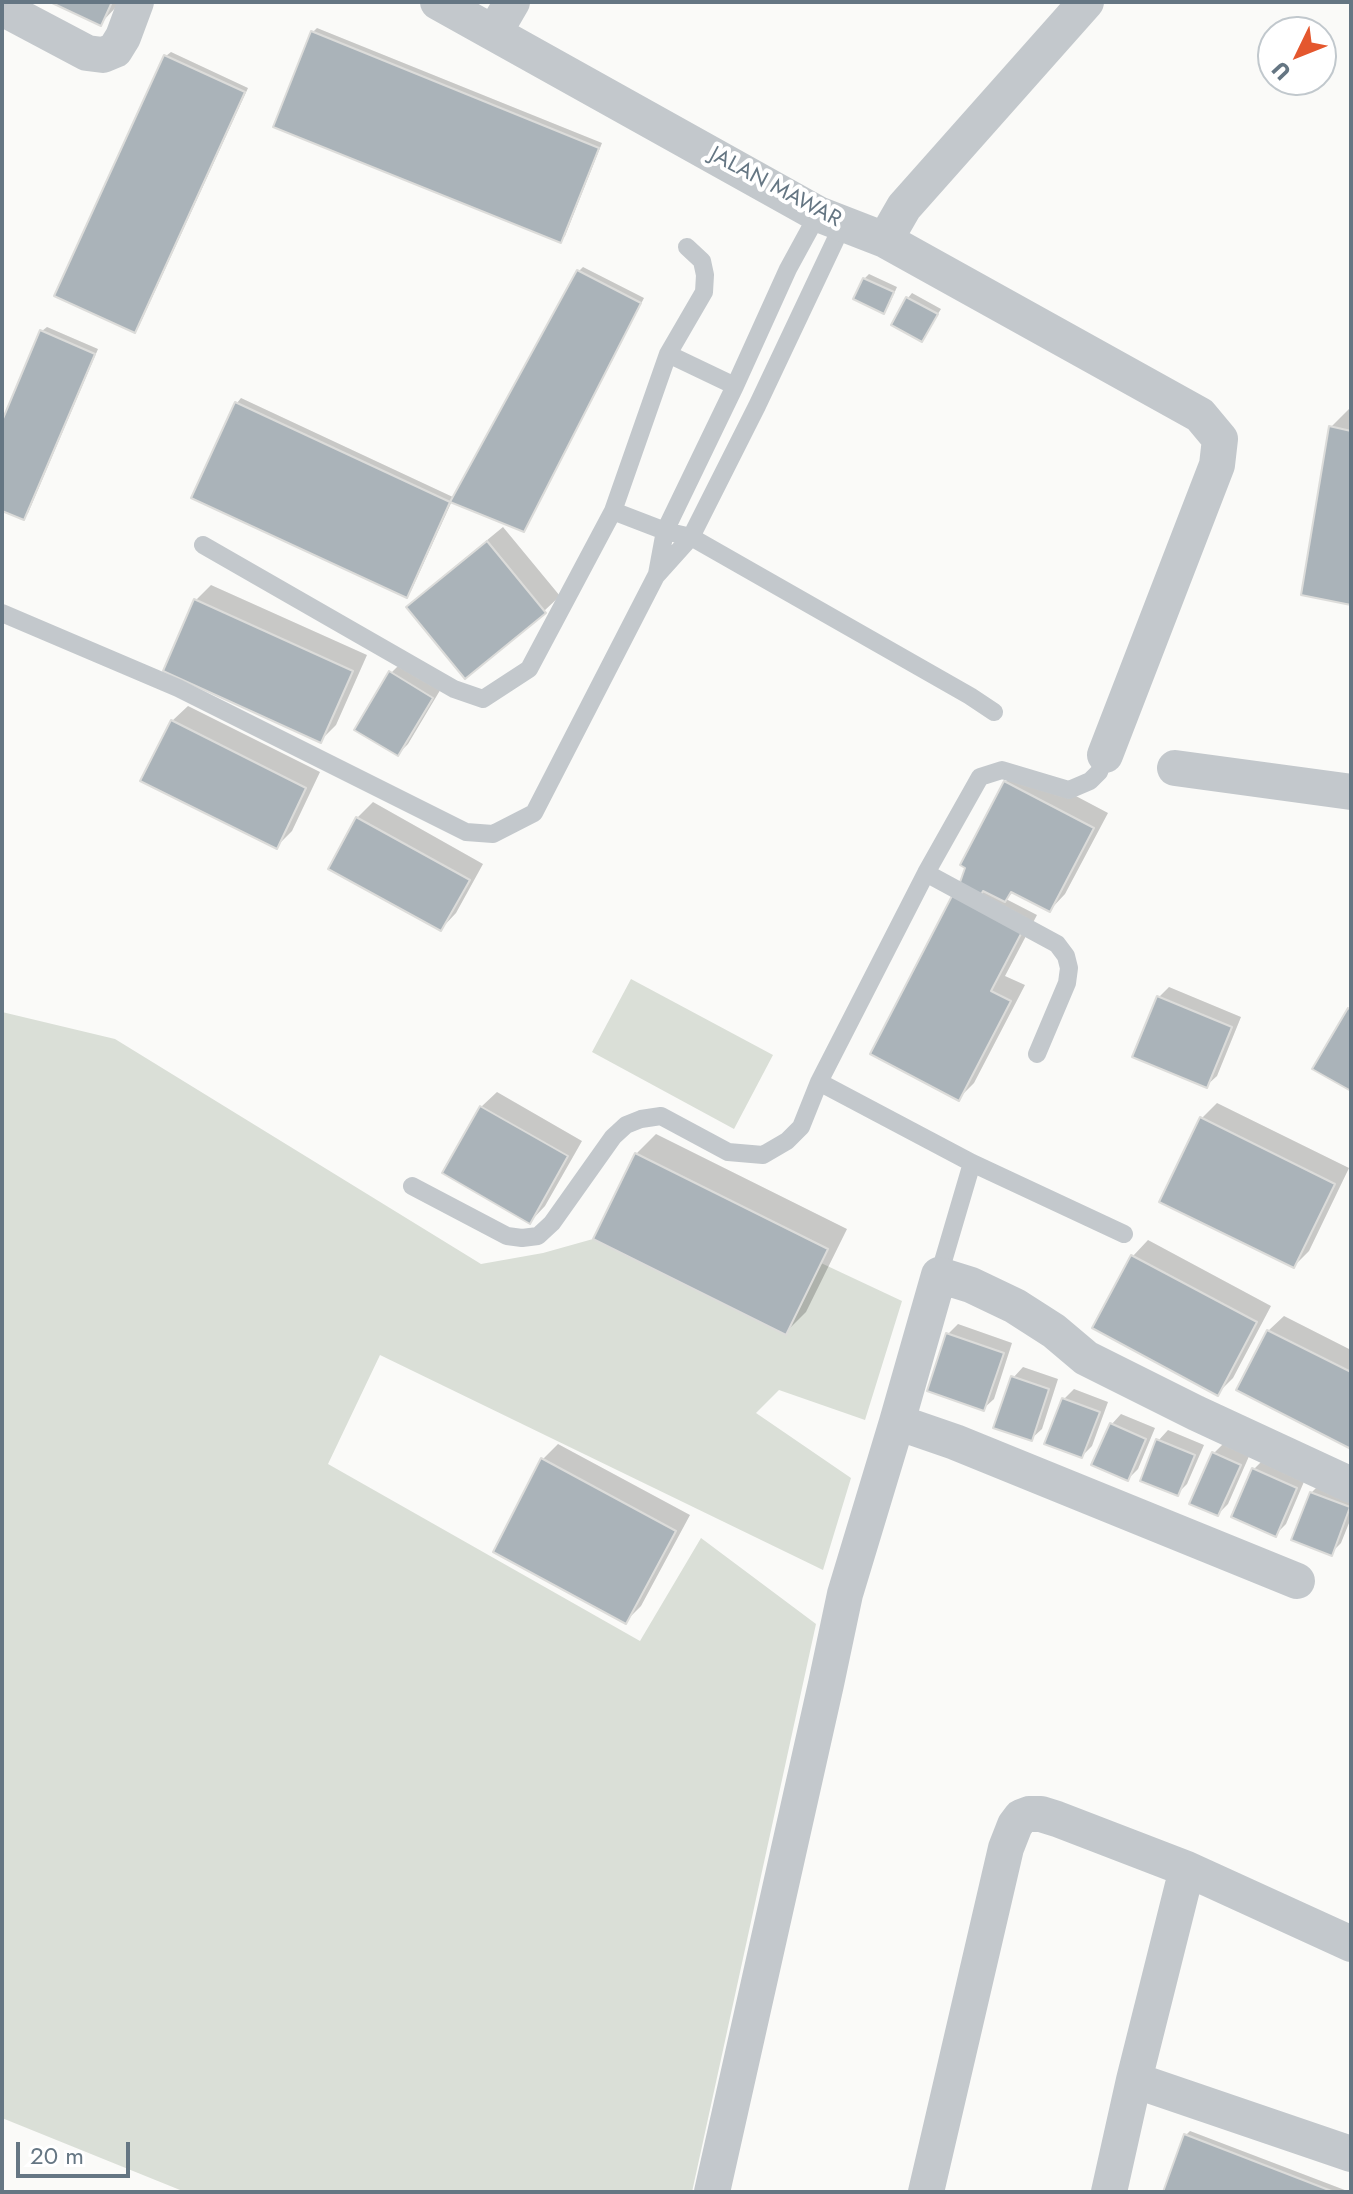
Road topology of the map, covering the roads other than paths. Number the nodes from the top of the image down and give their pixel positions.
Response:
1 (136, 2) edge
2 (438, 2) edge
3 (512, 2) edge
4 (1086, 2) edge
5 (2, 8) edge
6 (494, 33) junction
7 (831, 219) junction
8 (885, 240) junction
9 (687, 247) dead end
10 (668, 354) junction
11 (735, 386) junction
12 (613, 511) junction
13 (665, 531) junction
14 (691, 537) junction
15 (203, 545) dead end
16 (656, 576) junction
17 (2, 613) edge
18 (994, 712) dead end
19 (1105, 755) joint
20 (1175, 768) dead end
21 (1351, 792) edge
22 (926, 873) junction
23 (1037, 1054) dead end
24 (819, 1082) junction
25 (972, 1163) junction
26 (412, 1186) dead end
27 (1124, 1234) dead end
28 (939, 1275) junction
29 (897, 1422) junction
30 (1351, 1485) edge
31 (1297, 1581) dead end
32 (1187, 1869) junction
33 (1351, 1944) edge
34 (1134, 2080) junction
35 (1351, 2154) edge
36 (712, 2192) edge
37 (926, 2192) edge
38 (1109, 2192) edge

1 - 5 street
2 - 6 street, JALAN MAWAR
3 - 6 street
4 - 8 street
6 - 7 street, JALAN MAWAR
7 - 8 street, JALAN MAWAR
7 - 11 lane
7 - 14 lane
8 - 19 street, JALAN MAWAR
9 - 10 lane
10 - 11 lane
10 - 12 lane
11 - 13 lane
12 - 13 lane
12 - 15 lane
13 - 14 lane
13 - 16 lane
14 - 16 lane
14 - 18 lane
16 - 17 lane
19 - 22 lane
20 - 21 street
22 - 23 lane
22 - 24 lane
24 - 25 lane
24 - 26 lane
25 - 27 lane
25 - 28 lane
28 - 29 street
28 - 30 street
29 - 31 street
29 - 36 street
32 - 33 street
32 - 34 street
32 - 37 street
34 - 35 street
34 - 38 street

